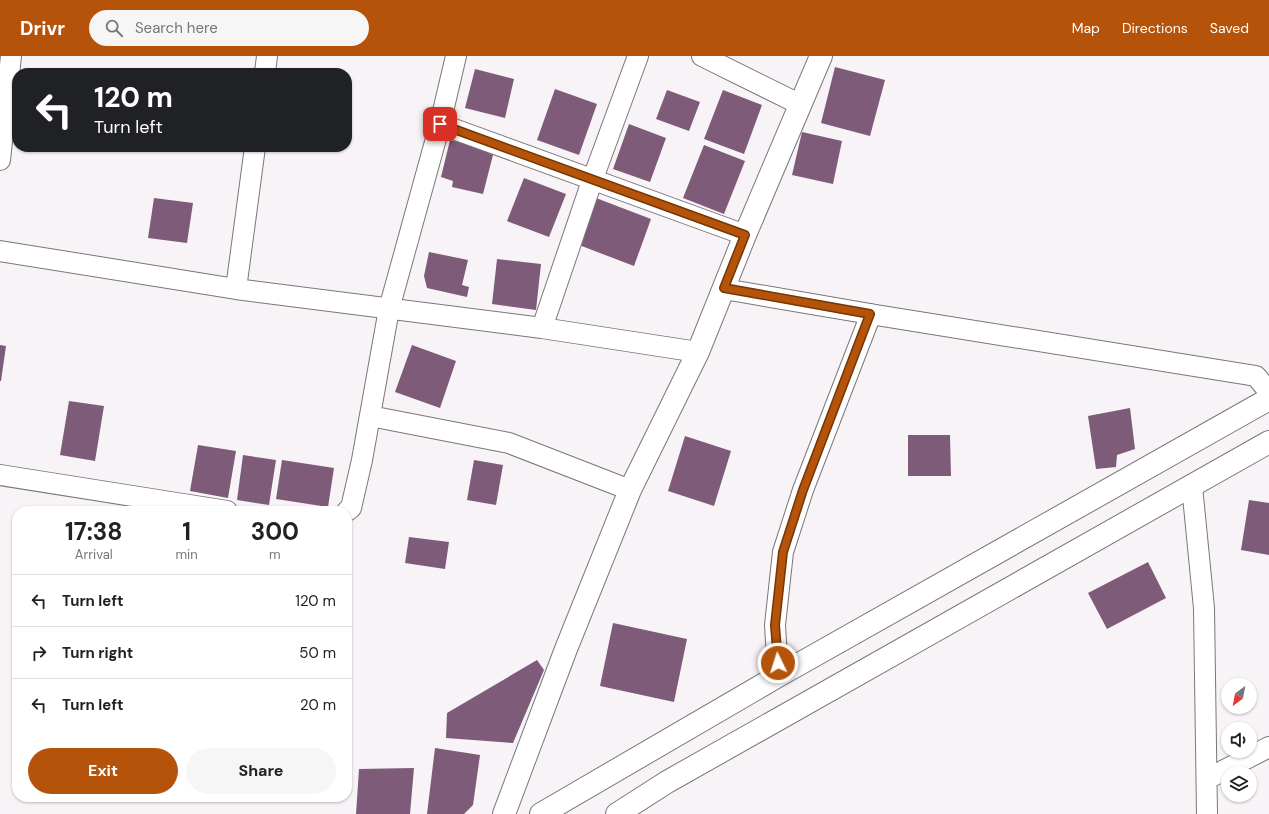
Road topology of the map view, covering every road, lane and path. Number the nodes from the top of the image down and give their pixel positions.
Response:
1 (267, 56) edge
2 (456, 56) edge
3 (638, 56) edge
4 (702, 56) edge
5 (822, 56) edge
6 (6, 67) edge
7 (266, 68) edge
8 (801, 105) junction
9 (440, 124) junction
10 (254, 152) edge
11 (0, 160) edge
12 (592, 181) junction
13 (745, 235) junction
14 (0, 251) edge
15 (724, 288) junction
16 (236, 289) junction
17 (389, 309) junction
18 (870, 314) junction
19 (542, 328) junction
20 (698, 352) junction
21 (1269, 392) edge
22 (1269, 399) edge
23 (370, 416) junction
24 (1269, 442) edge
25 (0, 475) edge
26 (1192, 486) junction
27 (630, 490) junction
28 (195, 506) edge
29 (351, 506) edge
30 (778, 676) junction
31 (1269, 747) edge
32 (1207, 779) junction
33 (504, 814) edge
34 (541, 814) edge
35 (617, 814) edge
36 (1208, 814) edge

1 - 7 street
2 - 9 street
3 - 12 street
4 - 8 street
5 - 8 street
6 - 11 street
8 - 13 street
9 - 12 street
9 - 17 street
10 - 16 street
12 - 13 street
12 - 19 street
13 - 15 street
14 - 16 street
15 - 18 street
15 - 20 street
16 - 17 street
17 - 19 street
17 - 23 street
18 - 21 street
18 - 30 street
19 - 20 street
20 - 27 street
22 - 30 street
23 - 27 street
23 - 29 street
24 - 26 street
25 - 28 street
26 - 32 street
26 - 35 street
27 - 33 street
30 - 34 street
31 - 32 street
32 - 36 street

